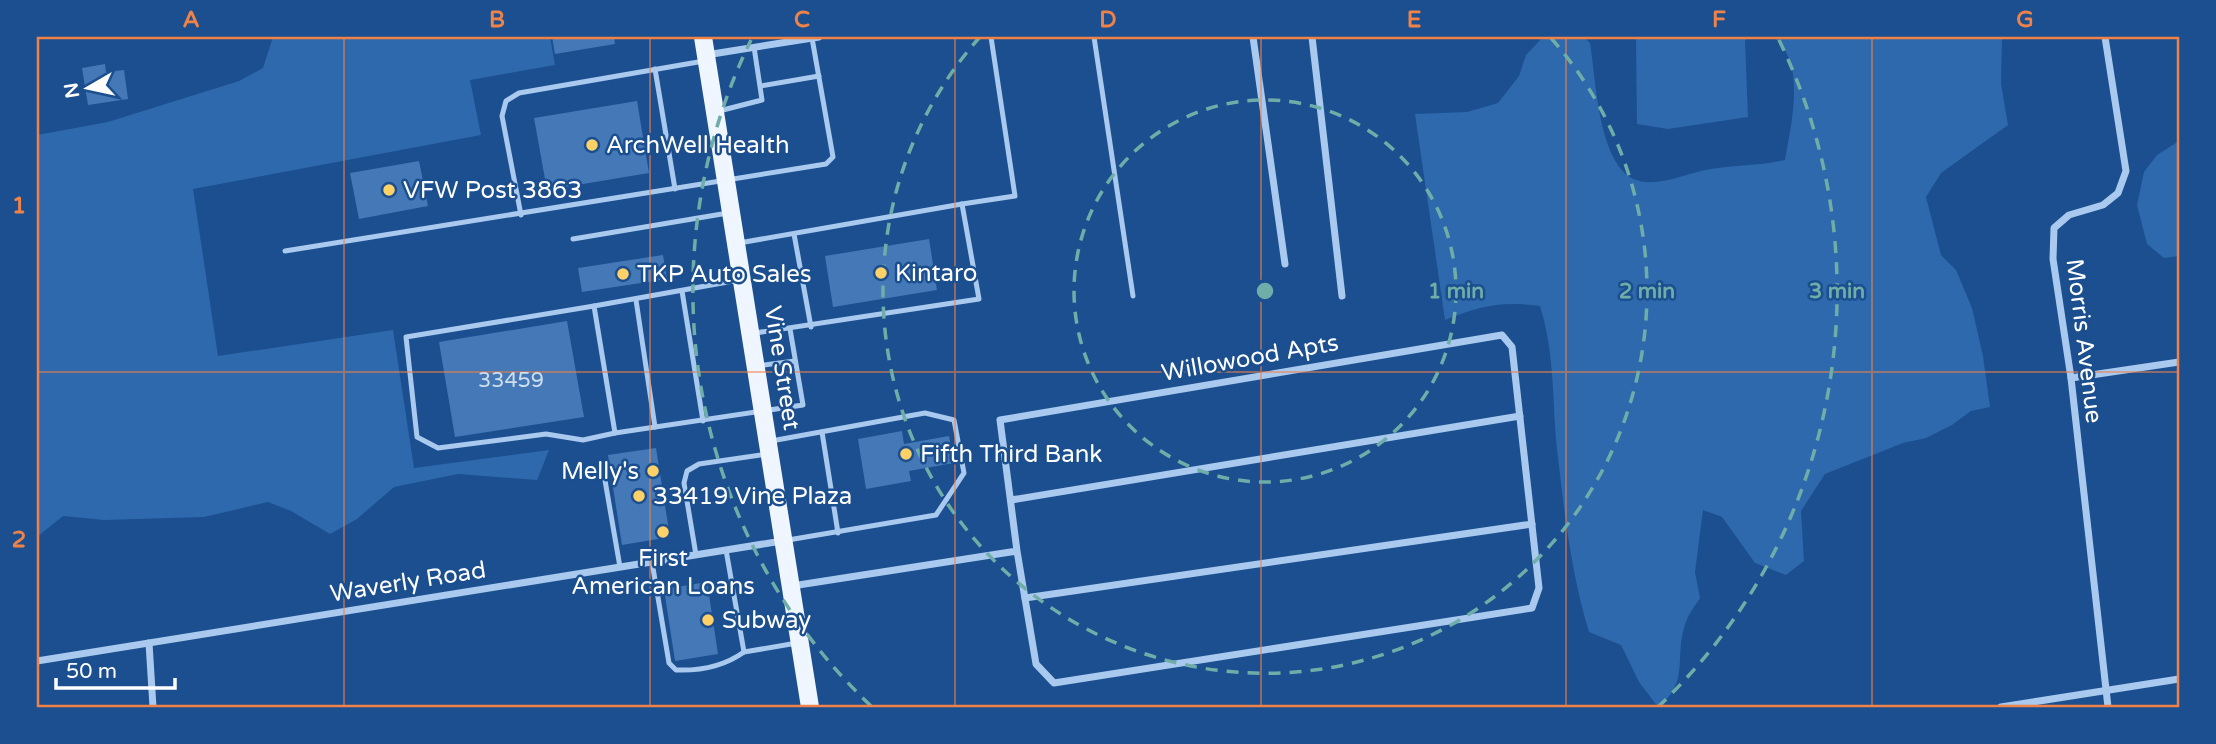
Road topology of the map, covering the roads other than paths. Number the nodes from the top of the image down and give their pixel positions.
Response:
1 (703, 37) edge
2 (816, 37) edge
3 (991, 37) edge
4 (1094, 37) edge
5 (1253, 37) edge
6 (1312, 37) edge
7 (2105, 37) edge
8 (754, 47) junction
9 (706, 58) junction
10 (655, 69) junction
11 (819, 76) junction
12 (761, 86) junction
13 (715, 112) junction
14 (726, 181) junction
15 (676, 189) junction
16 (962, 204) junction
17 (732, 212) junction
18 (520, 215) junction
19 (794, 234) junction
20 (573, 239) dead end
21 (736, 244) junction
22 (285, 251) dead end
23 (1285, 264) dead end
24 (742, 279) junction
25 (682, 291) junction
26 (1133, 296) dead end
27 (1342, 296) dead end
28 (636, 299) junction
29 (594, 306) junction
30 (811, 327) junction
31 (790, 329) junction
32 (751, 334) junction
33 (796, 361) junction
34 (2179, 362) edge
35 (756, 366) junction
36 (2071, 378) junction
37 (764, 412) junction
38 (1520, 416) junction
39 (703, 421) junction
40 (655, 428) junction
41 (822, 432) junction
42 (615, 433) junction
43 (770, 448) junction
44 (602, 463) dead end
45 (1011, 500) junction
46 (1532, 524) junction
47 (838, 533) junction
48 (785, 541) junction
49 (726, 550) junction
50 (1017, 551) junction
51 (696, 555) junction
52 (652, 562) junction
53 (620, 567) junction
54 (792, 586) junction
55 (1025, 598) junction
56 (800, 642) junction
57 (149, 643) junction
58 (744, 652) junction
59 (37, 661) edge
60 (2179, 679) edge
61 (2106, 691) junction
62 (153, 707) edge
63 (810, 707) edge
64 (2001, 707) edge
65 (2108, 707) edge

1 - 9 main road, Vine Street
2 - 8 street
2 - 11 lane
3 - 16 lane
4 - 26 lane
5 - 23 street
6 - 27 street
7 - 36 street, Morris Avenue
8 - 9 street
8 - 12 lane
9 - 10 lane
9 - 13 main road, Vine Street
10 - 15 lane
10 - 18 lane
11 - 12 lane
11 - 14 lane
12 - 13 lane
13 - 14 main road, Vine Street
14 - 15 lane
14 - 17 main road, Vine Street
15 - 18 lane
16 - 19 lane
16 - 30 lane
17 - 20 lane
17 - 21 main road, Vine Street
18 - 22 lane
19 - 21 lane
19 - 30 lane
21 - 24 main road, Vine Street
24 - 25 lane
24 - 32 main road, Vine Street
25 - 28 lane
25 - 39 lane
28 - 29 lane
28 - 40 lane
29 - 42 lane
29 - 42 lane
30 - 31 lane
31 - 32 lane
31 - 33 lane
32 - 35 main road, Vine Street
33 - 35 lane
33 - 37 lane
34 - 36 street
35 - 37 main road, Vine Street
36 - 61 street, Morris Avenue
37 - 39 lane
37 - 43 main road, Vine Street
38 - 45 street
38 - 45 street, Willowood Apts
38 - 46 street, Willowood Apts
39 - 40 lane
40 - 42 lane
41 - 43 lane
41 - 47 lane
41 - 47 lane
43 - 48 main road, Vine Street
43 - 51 lane
44 - 53 lane
45 - 50 street, Willowood Apts
46 - 55 street
46 - 55 street, Willowood Apts
47 - 48 lane
48 - 49 street, Waverly Road
48 - 54 main road, Vine Street
49 - 51 street, Waverly Road
49 - 58 lane
50 - 54 street
50 - 55 street, Willowood Apts
51 - 52 street, Waverly Road
52 - 53 street, Waverly Road
52 - 58 lane
53 - 57 street, Waverly Road
54 - 56 main road, Vine Street
56 - 58 lane
56 - 63 main road, Vine Street
57 - 59 street, Waverly Road
57 - 62 street
60 - 61 street
61 - 64 street
61 - 65 street, Morris Avenue

